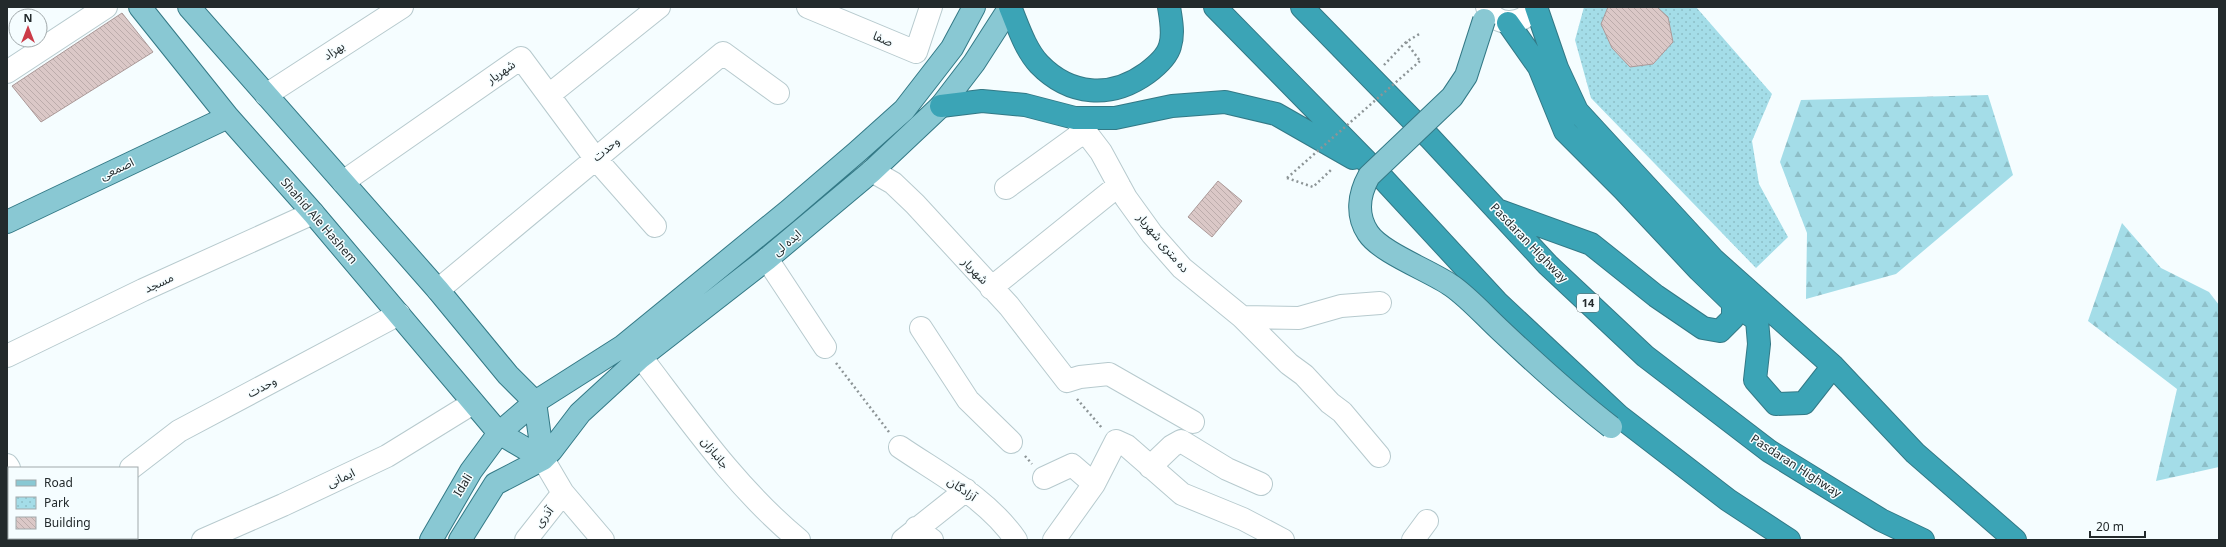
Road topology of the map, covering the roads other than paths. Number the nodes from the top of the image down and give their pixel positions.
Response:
1 (106, 7) edge
2 (140, 7) edge
3 (402, 7) edge
4 (659, 7) edge
5 (808, 7) edge
6 (931, 7) edge
7 (963, 7) edge
8 (974, 7) edge
9 (1010, 7) edge
10 (1169, 7) edge
11 (1215, 7) edge
12 (1302, 7) edge
13 (1535, 7) edge
14 (193, 8) edge
15 (1486, 12) edge
16 (1508, 23) junction
17 (952, 48) junction
18 (7, 72) edge
19 (778, 93) dead end
20 (266, 95) junction
21 (549, 95) junction
22 (941, 106) junction
23 (228, 117) junction
24 (1080, 124) junction
25 (595, 158) junction
26 (872, 170) junction
27 (1376, 170) junction
28 (343, 182) junction
29 (1119, 185) junction
30 (1006, 188) dead end
31 (1496, 209) junction
32 (313, 213) junction
33 (7, 222) edge
34 (655, 226) dead end
35 (767, 259) junction
36 (991, 288) junction
37 (438, 290) junction
38 (1380, 303) dead end
39 (1733, 303) junction
40 (399, 314) junction
41 (1242, 317) junction
42 (921, 328) dead end
43 (825, 347) road end
44 (7, 356) edge
45 (641, 356) junction
46 (1833, 366) junction
47 (535, 402) junction
48 (473, 403) junction
49 (1193, 422) dead end
50 (499, 433) junction
51 (1011, 442) road end
52 (1653, 442) junction
53 (900, 446) road end
54 (1379, 456) dead end
55 (543, 459) junction
56 (132, 467) edge
57 (1150, 467) junction
58 (1044, 478) road end
59 (1094, 484) junction
60 (1261, 484) dead end
61 (966, 490) junction
62 (563, 493) junction
63 (1427, 521) dead end
64 (917, 536) edge
65 (203, 540) edge
66 (431, 540) edge
67 (460, 540) edge
68 (526, 540) edge
69 (603, 540) edge
70 (799, 540) edge
71 (1016, 540) edge
72 (1054, 540) edge
73 (1282, 540) edge
74 (1413, 540) edge
75 (1789, 540) edge
76 (1923, 540) edge
77 (2015, 540) edge

1 - 18 street
2 - 23 main road, Shahid Ale Hashem
3 - 20 street, بهزاد
4 - 21 street
5 - 6 street, صفا
7 - 17 street
8 - 17 main road, ایده لی
9 - 10 highway
9 - 22 main road, ایده لی
11 - 27 highway
12 - 31 highway, Pasdaran Highway / 14
13 - 16 street
13 - 46 highway
14 - 20 main road
15 - 16 street
15 - 52 main road, bridge
16 - 39 highway
17 - 47 main road, ایده لی
19 - 25 street, وحدت
20 - 28 main road
21 - 25 street, شهریار
21 - 28 street, شهریار
22 - 24 highway
22 - 26 main road, ایده لی
23 - 32 main road, Shahid Ale Hashem
23 - 33 main road, اصمعی
24 - 27 highway
24 - 29 street, ده متری شهریار
24 - 30 street
25 - 34 street, شهریار
25 - 37 street, وحدت
26 - 35 main road, ایده لی
26 - 36 street, شهریار
27 - 52 highway
28 - 37 main road
29 - 36 street
29 - 41 street, ده متری شهریار
31 - 39 highway
31 - 76 highway, Pasdaran Highway / 14
32 - 40 main road, Shahid Ale Hashem
32 - 44 street, مسجد
35 - 43 street
35 - 45 main road, ایده لی
36 - 49 street, شهریار
37 - 47 main road
38 - 41 street
39 - 46 highway
40 - 48 main road, Shahid Ale Hashem
40 - 56 street, وحدت
41 - 54 street, ده متری شهریار
42 - 51 street
45 - 55 main road, ایده لی
45 - 70 street, جانبازان
46 - 77 highway
47 - 50 main road, ایده لی
47 - 55 main road
48 - 50 main road, Shahid Ale Hashem
48 - 65 street, ایمانی
50 - 55 main road, Shahid Ale Hashem
50 - 66 main road, Idali
52 - 75 highway
53 - 61 street, آزادگان
55 - 62 street
55 - 67 main road
57 - 59 street
57 - 60 street
57 - 73 street
58 - 59 street
59 - 72 street
61 - 64 street
61 - 71 street, آزادگان
62 - 68 street, آذری
62 - 69 street
63 - 74 street

